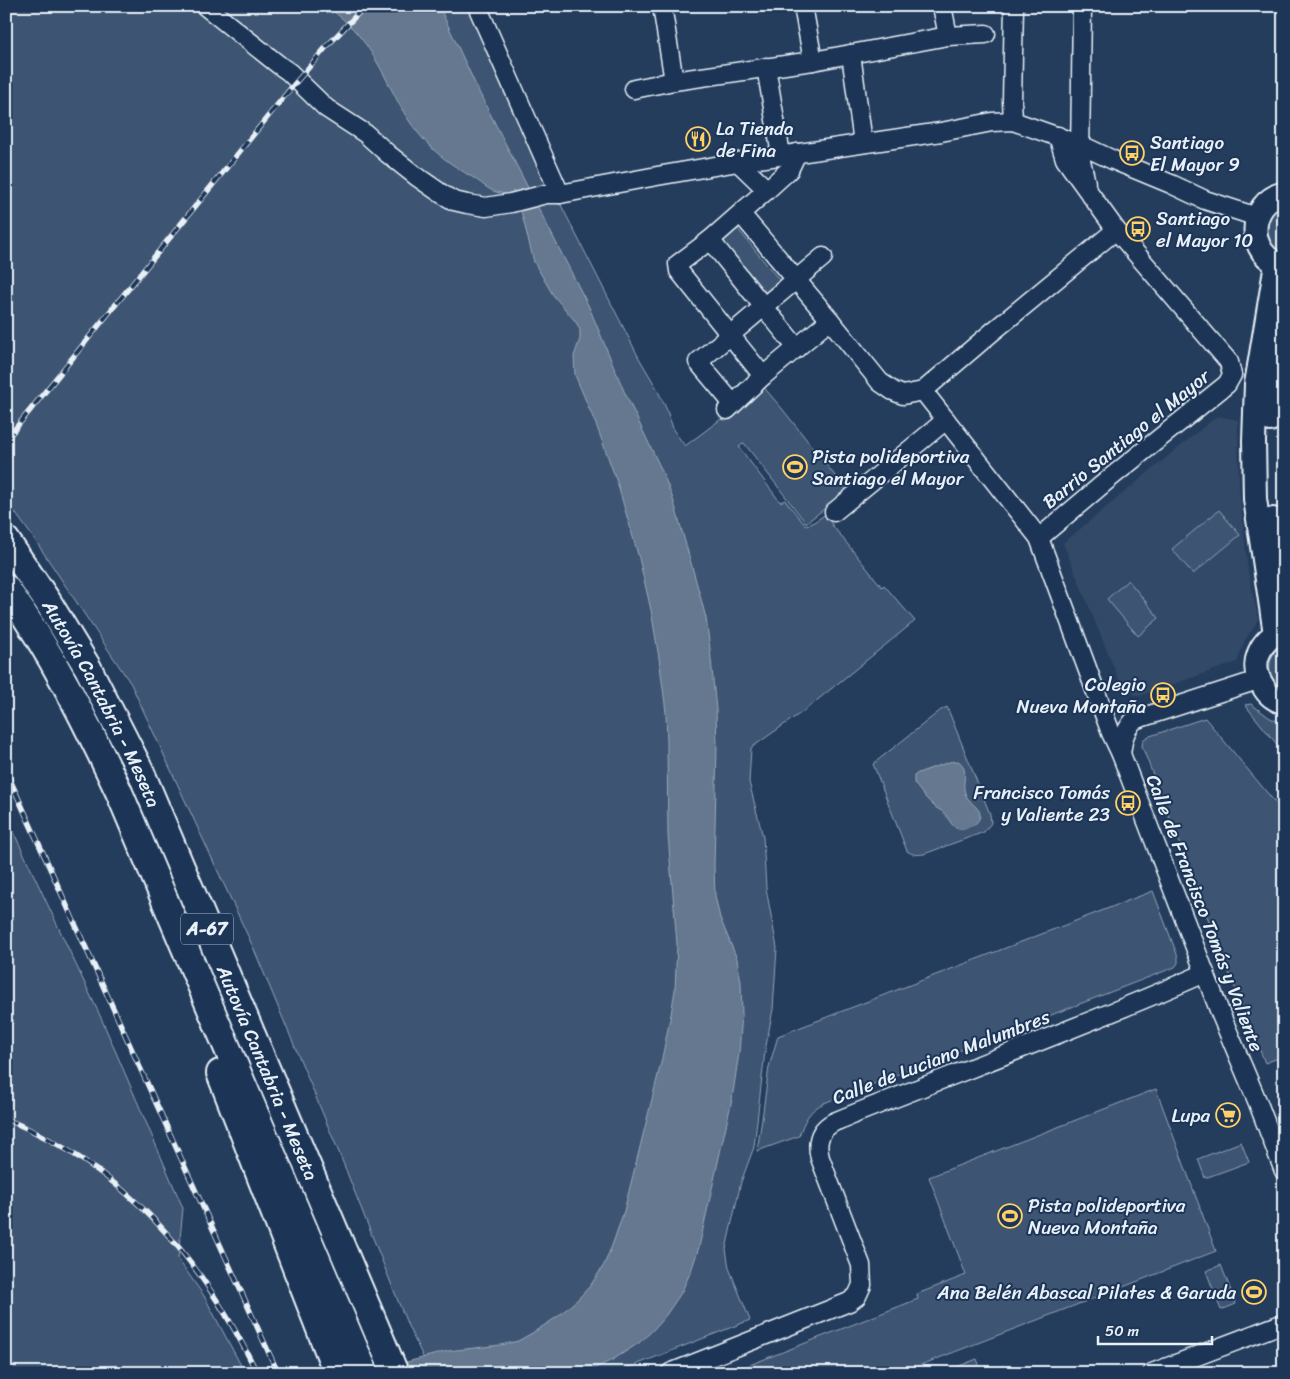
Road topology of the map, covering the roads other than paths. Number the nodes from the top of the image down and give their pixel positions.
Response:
1 (204, 6) edge
2 (477, 6) edge
3 (662, 6) edge
4 (803, 6) edge
5 (942, 6) edge
6 (1014, 6) edge
7 (1082, 6) edge
8 (986, 34) dead end
9 (948, 36) junction
10 (851, 54) junction
11 (813, 61) junction
12 (766, 68) junction
13 (674, 80) junction
14 (634, 89) dead end
15 (1013, 121) junction
16 (1058, 136) junction
17 (863, 143) junction
18 (1081, 145) junction
19 (789, 154) junction
20 (1113, 160) junction
21 (738, 162) junction
22 (1086, 182) junction
23 (768, 190) junction
24 (1284, 193) edge
25 (553, 194) junction
26 (741, 214) junction
27 (1256, 217) junction
28 (1116, 230) junction
29 (710, 240) junction
30 (823, 257) dead end
31 (1280, 265) edge
32 (796, 279) junction
33 (764, 306) junction
34 (1284, 307) edge
35 (830, 320) junction
36 (730, 335) junction
37 (797, 348) junction
38 (763, 376) junction
39 (923, 391) junction
40 (946, 420) junction
41 (834, 512) dead end
42 (1040, 538) junction
43 (6, 540) edge
44 (1284, 585) edge
45 (6, 588) edge
46 (1279, 632) edge
47 (1258, 680) junction
48 (69, 691) junction
49 (1098, 698) junction
50 (1284, 702) edge
51 (1134, 720) junction
52 (1121, 754) junction
53 (1205, 973) junction
54 (1284, 1171) edge
55 (1284, 1323) edge
56 (384, 1332) junction
57 (362, 1364) edge
58 (337, 1373) edge
59 (395, 1373) edge
60 (409, 1373) edge
61 (670, 1373) edge
62 (1152, 1373) edge

1 - 25 street
2 - 25 street
3 - 13 street
4 - 11 street
5 - 9 street
6 - 15 street
7 - 18 street, Barrio Santiago el Mayor
8 - 9 street
9 - 10 street
10 - 11 street
10 - 17 street
11 - 12 street
12 - 13 street
12 - 19 street
13 - 14 street
15 - 16 street
15 - 17 street
16 - 18 street
16 - 22 street, Barrio Santiago el Mayor
17 - 19 street
18 - 20 street
18 - 22 street, Barrio Santiago el Mayor
19 - 21 street
19 - 23 street
20 - 22 street
20 - 27 street
21 - 23 street
21 - 25 street
22 - 28 street, Barrio Santiago el Mayor
23 - 26 street
24 - 27 main road
26 - 29 street
26 - 32 street
27 - 31 main road
28 - 39 street
28 - 42 street, Barrio Santiago el Mayor
29 - 33 street
29 - 36 street
30 - 32 street
31 - 46 main road
32 - 33 street
32 - 35 street
33 - 36 street
33 - 37 street
34 - 44 main road
35 - 37 street
35 - 39 street
36 - 38 street
36 - 38 street
37 - 38 street
39 - 40 street, Barrio Santiago el Mayor
40 - 41 street
40 - 42 street, Barrio Santiago el Mayor
42 - 49 street, Calle de Francisco Tomás y Valiente
43 - 56 highway, Autovía Cantabria - Meseta / A-67
45 - 48 highway, Autovía Cantabria - Meseta / A-67
46 - 47 main road
47 - 50 main road
47 - 51 street
48 - 57 highway, Autovía Cantabria - Meseta / A-67
48 - 58 highway
49 - 51 street, Calle de Francisco Tomás y Valiente
49 - 52 street, Calle de Francisco Tomás y Valiente
51 - 52 street
52 - 53 street, Calle de Francisco Tomás y Valiente
53 - 54 street, Calle de Francisco Tomás y Valiente
53 - 61 street, Calle de Luciano Malumbres
55 - 62 street
56 - 59 highway, Autovía Cantabria - Meseta / A-67
56 - 60 highway

